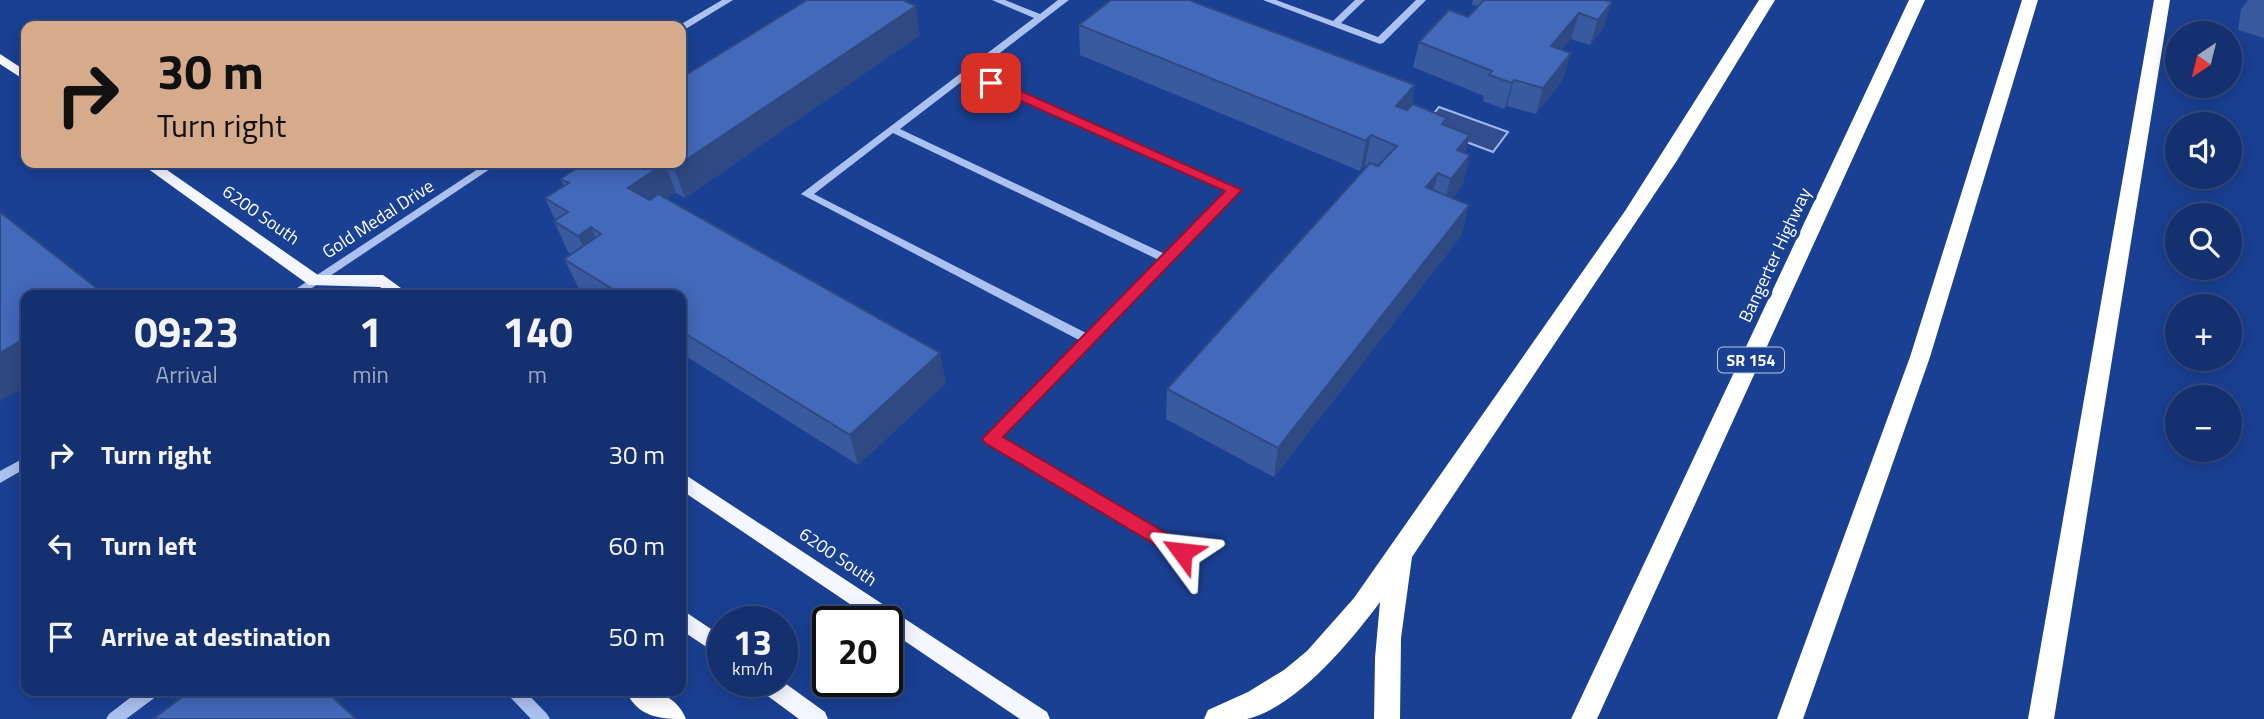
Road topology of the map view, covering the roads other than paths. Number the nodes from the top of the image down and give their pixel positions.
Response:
1 (728, 0) edge
2 (997, 0) edge
3 (1064, 0) edge
4 (1268, 0) edge
5 (1360, 0) edge
6 (1421, 0) edge
7 (1767, 0) edge
8 (1917, 0) edge
9 (2030, 0) edge
10 (2162, 0) edge
11 (1040, 17) junction
12 (686, 24) edge
13 (1335, 24) junction
14 (0, 58) edge
15 (967, 72) junction
16 (21, 73) edge
17 (892, 129) junction
18 (154, 168) edge
19 (487, 168) edge
20 (1166, 260) junction
21 (314, 288) edge
22 (396, 290) edge
23 (1087, 339) junction
24 (21, 465) edge
25 (0, 478) edge
26 (686, 483) edge
27 (1402, 548) junction
28 (1182, 552) dead end
29 (686, 622) edge
30 (707, 637) edge
31 (145, 696) edge
32 (519, 696) edge
33 (645, 696) edge
34 (787, 697) edge
35 (114, 719) edge
36 (542, 719) edge
37 (673, 719) edge
38 (817, 719) edge
39 (1039, 719) edge
40 (1217, 719) edge
41 (1387, 719) edge
42 (1584, 719) edge
43 (1790, 719) edge
44 (2041, 719) edge

1 - 12 street
2 - 11 street
3 - 11 street
4 - 13 street
5 - 13 street
6 - 13 street
7 - 27 highway
8 - 42 highway, Bangerter Highway / SR 154
9 - 43 highway
10 - 44 highway
11 - 15 street
14 - 16 main road
15 - 17 street
15 - 20 street
17 - 20 street
17 - 23 street
18 - 21 main road, 6200 South
19 - 21 street, Gold Medal Drive
20 - 23 street
21 - 22 main road
23 - 28 street
24 - 25 street
26 - 39 main road, 6200 South
27 - 40 highway
27 - 41 highway
29 - 30 main road
31 - 35 street
32 - 36 street
33 - 37 highway
34 - 38 main road

